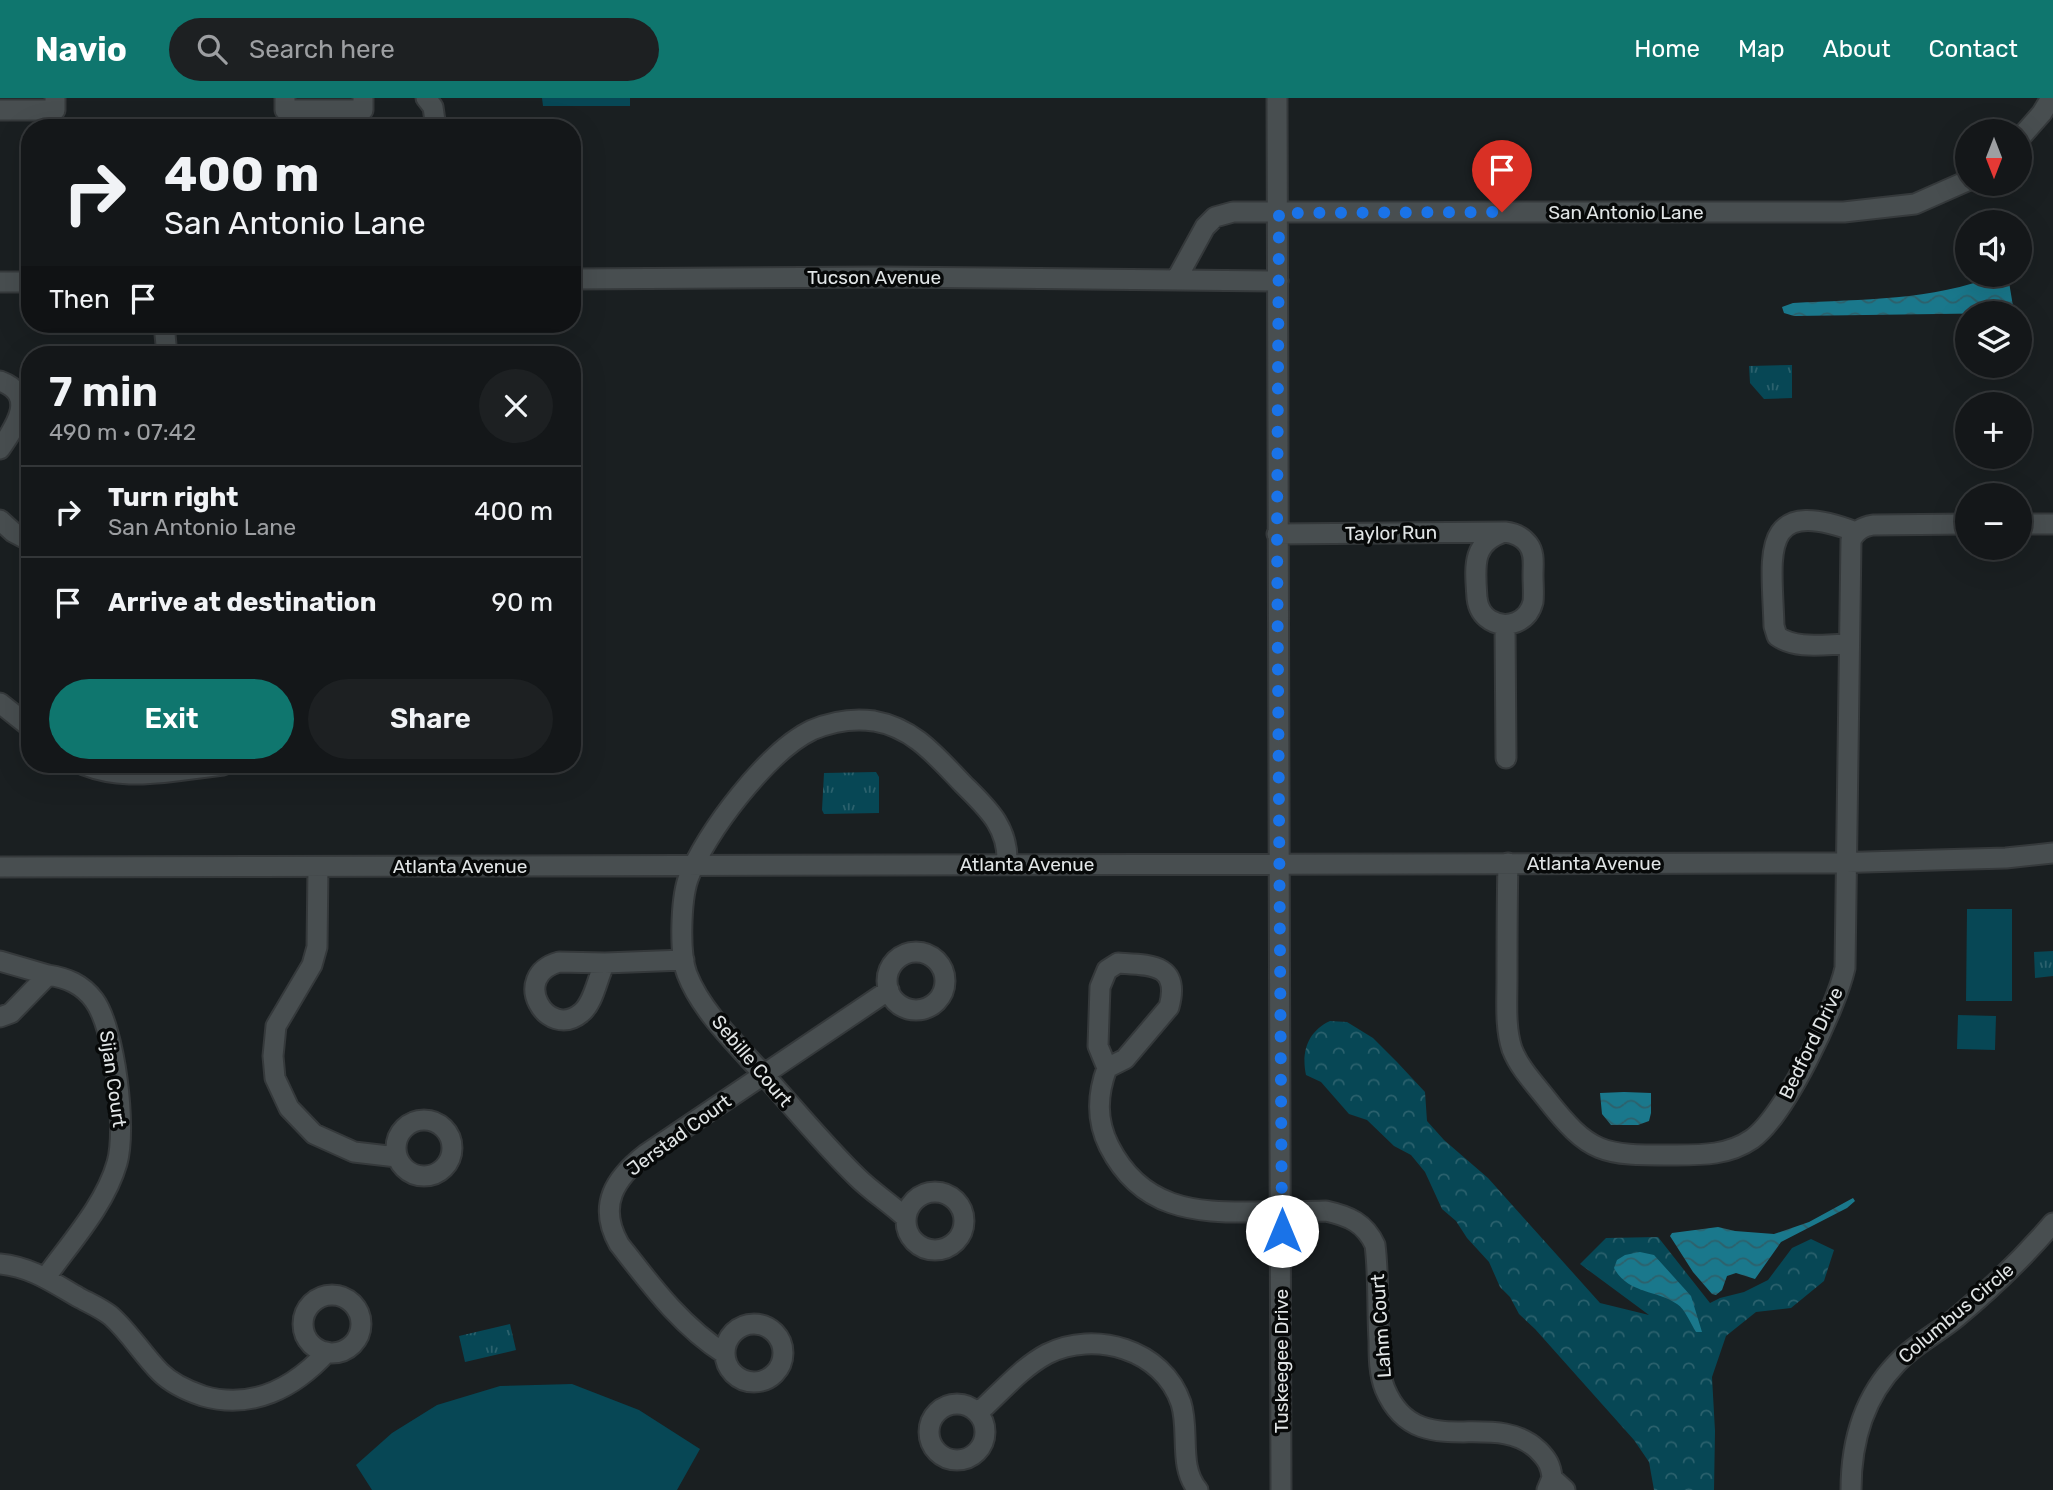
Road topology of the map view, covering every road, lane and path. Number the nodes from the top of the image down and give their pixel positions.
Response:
1 (55, 98) edge
2 (285, 98) edge
3 (363, 98) edge
4 (426, 98) edge
5 (1277, 98) edge
6 (2051, 98) edge
7 (0, 110) edge
8 (435, 119) edge
9 (2032, 124) edge
10 (1955, 186) edge
11 (1279, 213) junction
12 (581, 279) edge
13 (1176, 280) junction
14 (1278, 281) junction
15 (0, 282) edge
16 (21, 282) edge
17 (0, 381) edge
18 (0, 449) edge
19 (0, 520) edge
20 (1955, 524) edge
21 (2032, 524) edge
22 (2053, 524) edge
23 (1505, 532) junction
24 (1856, 532) junction
25 (1277, 534) junction
26 (21, 536) edge
27 (1505, 625) junction
28 (1849, 644) junction
29 (0, 703) edge
30 (21, 720) edge
31 (1506, 758) dead end
32 (116, 773) edge
33 (152, 773) edge
34 (2053, 853) edge
35 (1847, 862) junction
36 (1279, 863) junction
37 (1508, 863) junction
38 (1007, 864) junction
39 (695, 865) junction
40 (0, 867) edge
41 (318, 867) junction
42 (684, 960) junction
43 (0, 961) edge
44 (605, 963) dead end
45 (48, 975) junction
46 (888, 990) dead end
47 (0, 1017) edge
48 (1107, 1068) junction
49 (765, 1076) junction
50 (397, 1157) dead end
51 (1282, 1212) junction
52 (906, 1217) dead end
53 (2053, 1223) edge
54 (0, 1264) edge
55 (46, 1277) junction
56 (327, 1353) dead end
57 (725, 1354) dead end
58 (978, 1413) dead end
59 (1555, 1486) edge
60 (1198, 1490) edge
61 (1281, 1490) edge
62 (1851, 1490) edge

1 - 7 street
2 - 3 street
4 - 8 street
5 - 11 street, Tuskeegee Drive
6 - 9 street
10 - 11 street, San Antonio Lane
11 - 13 street
11 - 14 street, Tuskeegee Drive
12 - 13 street, Tucson Avenue
13 - 14 street, Tucson Avenue
14 - 25 street, Tuskeegee Drive
15 - 16 street
17 - 18 street
19 - 26 street
20 - 24 street
21 - 22 street
23 - 25 street, Taylor Run
23 - 27 street
23 - 27 street
24 - 28 street, Bedford Drive
24 - 28 street
25 - 36 street, Tuskeegee Drive
27 - 31 street
28 - 35 street, Bedford Drive
29 - 30 street
32 - 33 street
34 - 35 street, Atlanta Avenue
35 - 37 street, Atlanta Avenue
35 - 37 street, Bedford Drive
36 - 37 street, Atlanta Avenue
36 - 38 street, Atlanta Avenue
36 - 51 street, Tuskeegee Drive
38 - 39 street, Atlanta Avenue
38 - 39 street, Sebille Court
39 - 41 street, Atlanta Avenue
39 - 42 street, Sebille Court
40 - 41 street, Atlanta Avenue
41 - 50 street
42 - 44 street
42 - 49 street, Sebille Court
43 - 45 street, Sijan Court
45 - 47 street
45 - 55 street, Sijan Court
46 - 49 street, Jerstad Court
48 - 48 street
48 - 51 street, Lahm Court
49 - 52 street, Sebille Court
49 - 57 street, Jerstad Court
51 - 59 street, Lahm Court
51 - 61 street, Tuskeegee Drive
53 - 62 street, Columbus Circle
54 - 55 street
55 - 56 street
58 - 60 street

